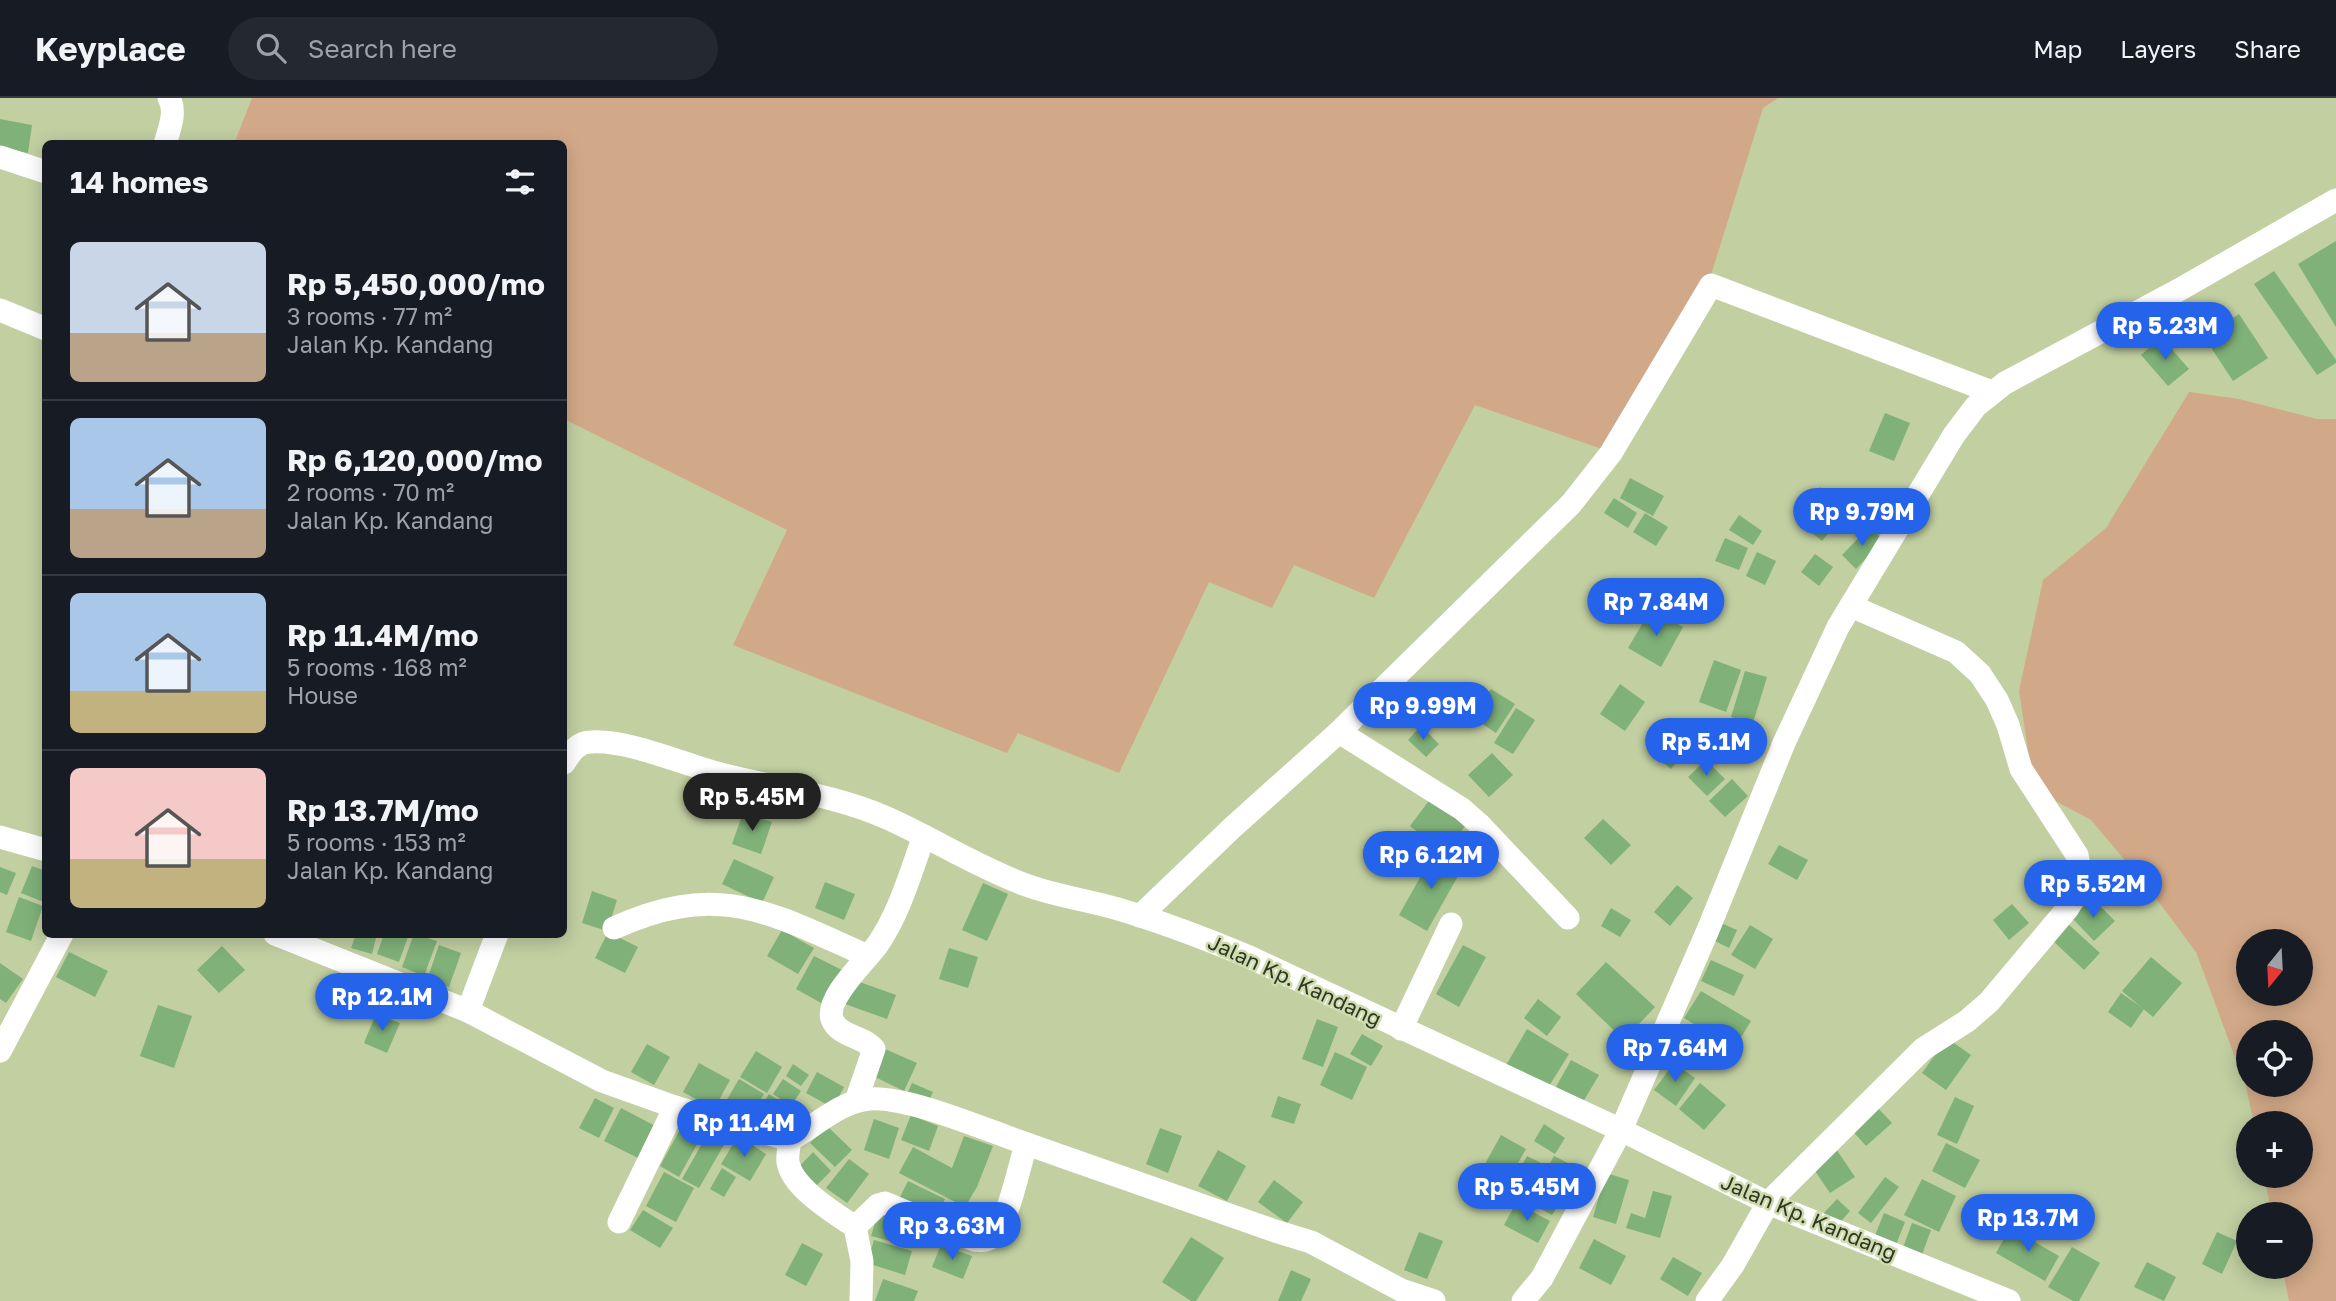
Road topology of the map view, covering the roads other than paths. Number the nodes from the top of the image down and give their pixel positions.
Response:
1 (169, 98) edge
2 (166, 140) edge
3 (0, 157) edge
4 (42, 171) edge
5 (2336, 200) edge
6 (0, 310) edge
7 (42, 327) edge
8 (1992, 392) junction
9 (1851, 606) junction
10 (1339, 732) junction
11 (567, 759) edge
12 (924, 835) junction
13 (0, 837) edge
14 (42, 849) edge
15 (1140, 916) junction
16 (1568, 918) dead end
17 (1451, 924) dead end
18 (614, 928) dead end
19 (60, 938) edge
20 (285, 938) edge
21 (495, 938) edge
22 (868, 956) junction
23 (468, 1011) junction
24 (1401, 1028) junction
25 (0, 1051) edge
26 (856, 1101) junction
27 (675, 1108) junction
28 (1621, 1130) junction
29 (790, 1140) junction
30 (1026, 1144) junction
31 (1768, 1203) junction
32 (619, 1222) dead end
33 (855, 1227) junction
34 (861, 1301) edge
35 (1434, 1301) edge
36 (1523, 1301) edge
37 (1707, 1301) edge
38 (2009, 1301) edge

1 - 2 street
3 - 4 street
5 - 8 street
6 - 7 street
8 - 9 street
8 - 10 street
9 - 28 street
9 - 31 street
10 - 15 street
10 - 16 street
11 - 12 street, Jalan Kp. Kandang
12 - 15 street, Jalan Kp. Kandang
12 - 22 street
13 - 14 street
15 - 24 street, Jalan Kp. Kandang
17 - 24 street
18 - 22 street
19 - 25 street
20 - 23 street
21 - 23 street
22 - 26 street
23 - 27 street
24 - 28 street, Jalan Kp. Kandang
26 - 29 street
26 - 30 street
27 - 29 street
27 - 32 street
28 - 31 street, Jalan Kp. Kandang
28 - 36 street
29 - 33 street
30 - 33 street
30 - 35 street
31 - 37 street
31 - 38 street, Jalan Kp. Kandang
33 - 34 street

